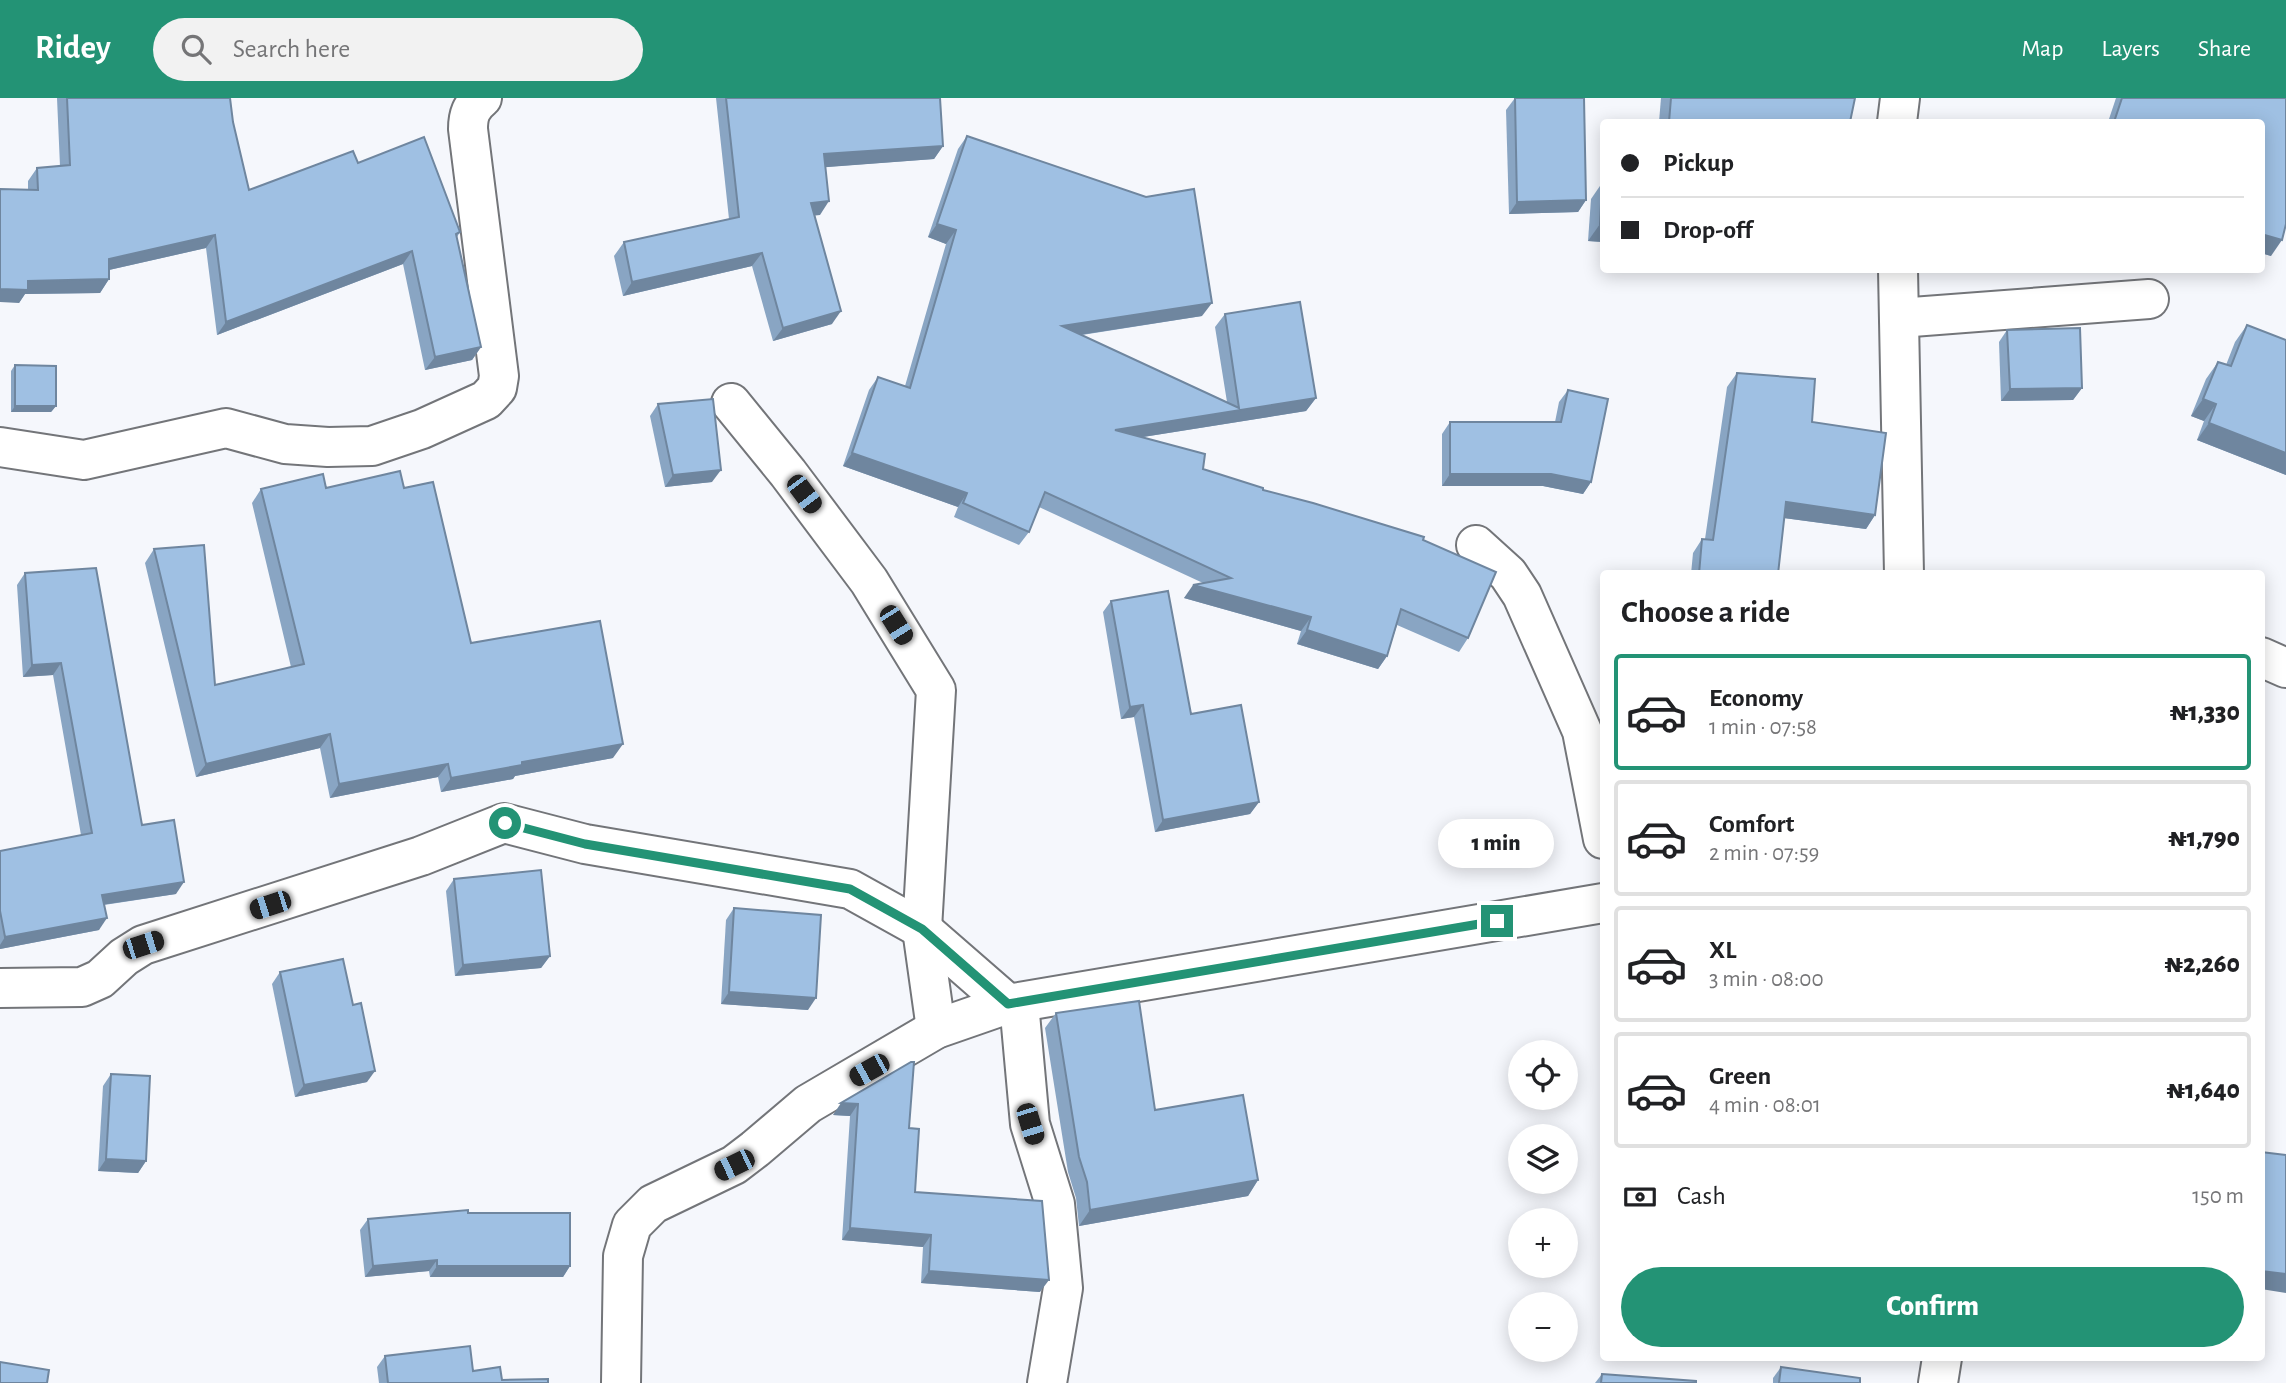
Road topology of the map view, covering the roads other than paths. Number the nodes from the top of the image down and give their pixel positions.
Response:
1 (482, 98) edge
2 (1900, 98) edge
3 (1897, 119) edge
4 (1898, 273) edge
5 (2149, 299) dead end
6 (1899, 318) junction
7 (732, 403) dead end
8 (0, 447) edge
9 (1476, 545) dead end
10 (1904, 570) edge
11 (2265, 659) edge
12 (2286, 668) edge
13 (1600, 824) edge
14 (1600, 904) edge
15 (922, 929) junction
16 (0, 988) edge
17 (1014, 1004) junction
18 (936, 1030) junction
19 (1942, 1361) edge
20 (621, 1383) edge
21 (1047, 1383) edge
22 (1938, 1383) edge

1 - 8 street
2 - 3 street
4 - 6 street
5 - 6 street
6 - 10 street
7 - 15 street
9 - 13 street
11 - 12 street
14 - 17 street
15 - 16 street
15 - 17 street
15 - 18 street
17 - 18 street
17 - 21 street
18 - 20 street
19 - 22 street

